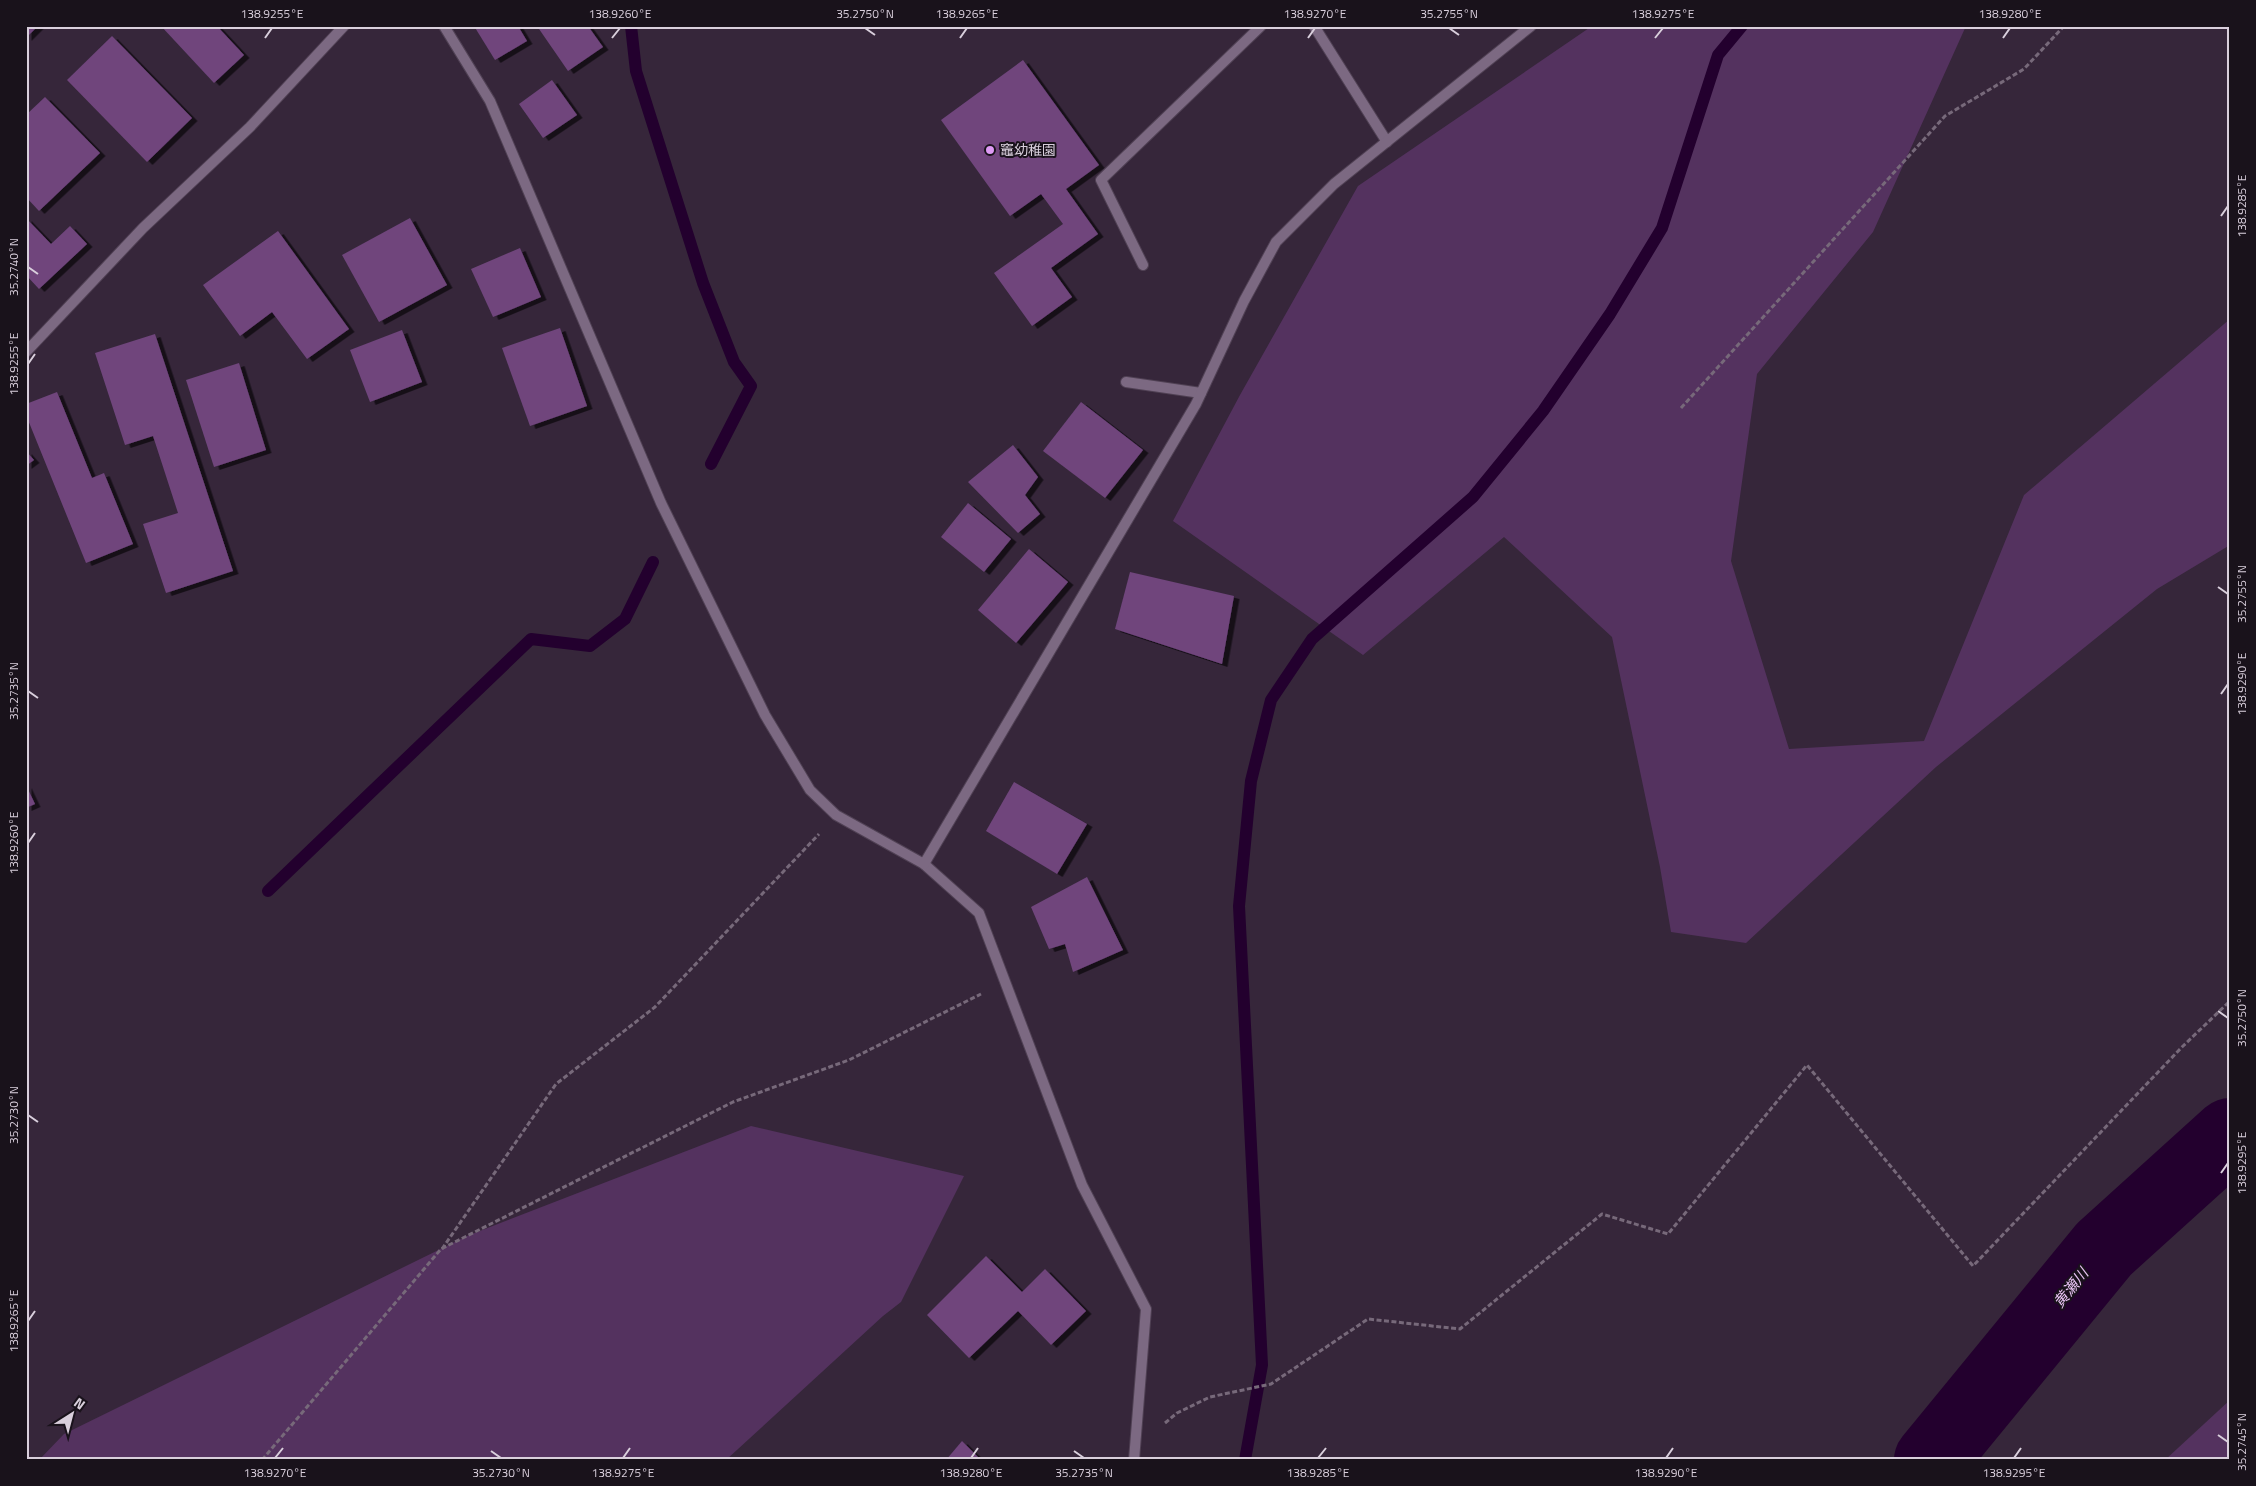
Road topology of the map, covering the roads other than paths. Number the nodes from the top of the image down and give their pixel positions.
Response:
1 (344, 26) edge
2 (444, 26) edge
3 (1261, 26) edge
4 (1314, 26) edge
5 (1531, 26) edge
6 (1387, 142) junction
7 (1143, 265) dead end
8 (26, 352) edge
9 (1126, 382) dead end
10 (1201, 394) junction
11 (924, 864) junction
12 (1134, 1460) edge

1 - 8 street
2 - 11 street
3 - 7 street
4 - 6 street
5 - 6 street
6 - 10 street
9 - 10 street
10 - 11 street
11 - 12 street

